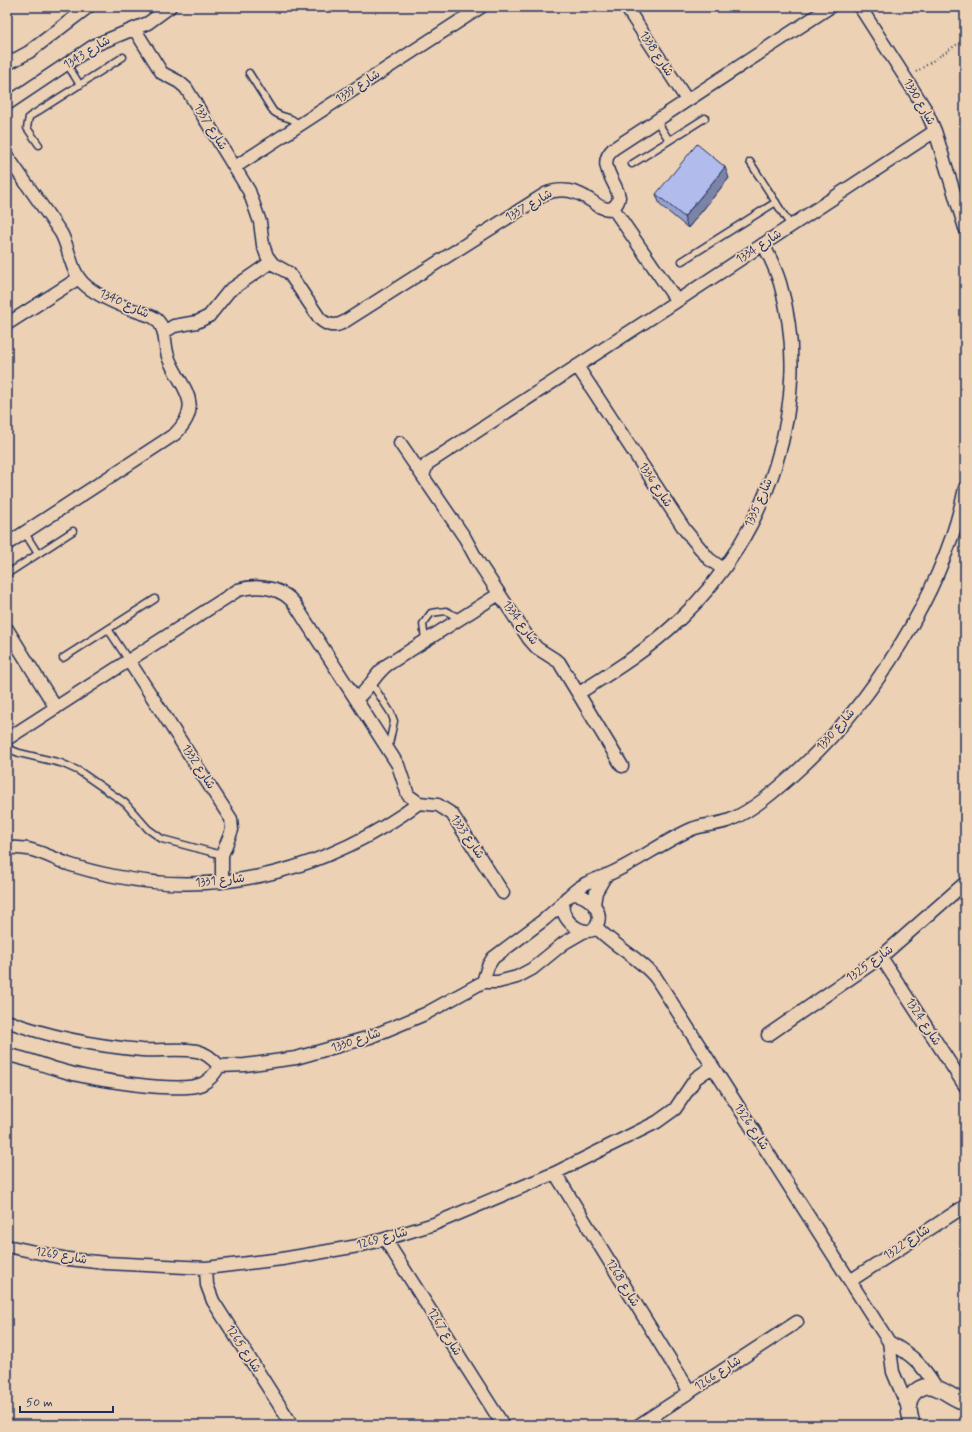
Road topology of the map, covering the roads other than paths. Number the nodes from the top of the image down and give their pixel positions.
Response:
1 (88, 7) edge
2 (170, 7) edge
3 (480, 7) edge
4 (626, 7) edge
5 (830, 7) edge
6 (860, 7) edge
7 (134, 30) junction
8 (123, 57) dead end
9 (7, 64) edge
10 (67, 64) junction
11 (249, 73) dead end
12 (80, 85) junction
13 (687, 100) junction
14 (7, 104) edge
15 (705, 118) dead end
16 (656, 120) junction
17 (298, 125) junction
18 (935, 131) junction
19 (669, 140) junction
20 (39, 145) dead end
21 (7, 156) edge
22 (750, 162) dead end
23 (632, 164) dead end
24 (235, 167) junction
25 (776, 202) junction
26 (613, 208) junction
27 (791, 226) junction
28 (965, 228) edge
29 (763, 244) junction
30 (682, 261) dead end
31 (271, 262) junction
32 (79, 278) junction
33 (677, 301) junction
34 (7, 324) edge
35 (164, 332) junction
36 (577, 366) junction
37 (400, 443) dead end
38 (423, 476) junction
39 (965, 488) edge
40 (73, 531) dead end
41 (25, 532) junction
42 (7, 544) edge
43 (38, 554) junction
44 (724, 569) junction
45 (7, 574) edge
46 (499, 594) junction
47 (155, 599) dead end
48 (459, 618) junction
49 (7, 629) edge
50 (108, 630) junction
51 (425, 640) junction
52 (63, 658) dead end
53 (129, 661) junction
54 (372, 684) junction
55 (579, 693) junction
56 (356, 699) junction
57 (56, 708) junction
58 (7, 739) edge
59 (7, 748) edge
60 (388, 749) junction
61 (622, 766) dead end
62 (419, 803) junction
63 (7, 847) edge
64 (222, 855) junction
65 (606, 875) junction
66 (222, 882) junction
67 (965, 883) edge
68 (503, 893) dead end
69 (566, 899) junction
70 (594, 904) junction
71 (596, 927) junction
72 (583, 932) junction
73 (881, 957) junction
74 (483, 982) junction
75 (7, 1022) edge
76 (768, 1035) dead end
77 (7, 1055) edge
78 (219, 1066) junction
79 (712, 1067) junction
80 (965, 1086) edge
81 (555, 1173) junction
82 (965, 1206) edge
83 (385, 1239) junction
84 (7, 1246) edge
85 (206, 1268) junction
86 (850, 1280) junction
87 (796, 1322) dead end
88 (889, 1342) junction
89 (936, 1387) junction
90 (690, 1392) junction
91 (965, 1402) edge
92 (909, 1410) junction
93 (292, 1425) edge
94 (503, 1425) edge
95 (638, 1425) edge
96 (912, 1425) edge

1 - 9 street
2 - 7 street, شارع 1343
3 - 17 street, شارع 1339
4 - 13 street, شارع 1338
5 - 13 street
6 - 18 street, شارع 1330
7 - 10 street, شارع 1343
7 - 24 street, شارع 1337
8 - 12 lane
10 - 12 lane
10 - 14 street, شارع 1343
11 - 17 lane
12 - 20 lane
13 - 16 street
15 - 19 lane
16 - 19 lane
16 - 26 street
17 - 24 street, شارع 1339
18 - 27 street, شارع 1334
18 - 28 street, شارع 1330
19 - 23 lane
21 - 32 street, شارع 1340
22 - 25 lane
24 - 31 street, شارع 1337
25 - 27 lane
25 - 30 lane
26 - 31 street, شارع 1337
26 - 33 street
27 - 29 street, شارع 1334
29 - 33 street, شارع 1334
29 - 44 street, شارع 1335
31 - 35 street
32 - 34 street
32 - 35 street, شارع 1340
33 - 36 street, شارع 1334
35 - 41 street, شارع 1340
36 - 38 street, شارع 1334
36 - 44 street, شارع 1336
37 - 38 street, شارع 1334
38 - 46 street, شارع 1334
39 - 65 street, شارع 1330
40 - 43 lane
41 - 42 street, شارع 1340
41 - 43 lane
43 - 45 lane
44 - 55 street, شارع 1335
46 - 48 street
46 - 55 street, شارع 1334
47 - 50 lane
48 - 51 street
48 - 51 lane
49 - 57 street
50 - 52 lane
50 - 53 lane
51 - 54 street
53 - 56 street
53 - 57 street
53 - 64 street, شارع 1332
54 - 56 street
54 - 60 lane
55 - 61 street, شارع 1334
56 - 60 street
57 - 58 street
59 - 64 lane
60 - 62 street
62 - 66 street, شارع 1331
62 - 68 street, شارع 1333
63 - 66 street, شارع 1331
64 - 66 street, شارع 1332
65 - 69 street, شارع 1330
65 - 70 street
67 - 73 street, شارع 1325
69 - 70 street
69 - 72 street
69 - 74 street, شارع 1330
70 - 71 street
71 - 72 street
71 - 79 street, شارع 1326
72 - 74 street, شارع 1330
73 - 76 street, شارع 1325
73 - 80 street, شارع 1324
74 - 78 street, شارع 1330
75 - 78 street
77 - 78 street
79 - 81 street, شارع 1269
79 - 86 street, شارع 1326
81 - 83 street, شارع 1269
81 - 90 street, شارع 1268
82 - 86 street, شارع 1322
83 - 85 street, شارع 1269
83 - 94 street, شارع 1267
84 - 85 street, شارع 1269
85 - 93 street, شارع 1265
86 - 88 street, شارع 1326
87 - 90 street, شارع 1266
88 - 89 street, شارع 1326
88 - 92 street, شارع 1326
89 - 91 street
89 - 92 street
90 - 95 street, شارع 1266
92 - 96 street

